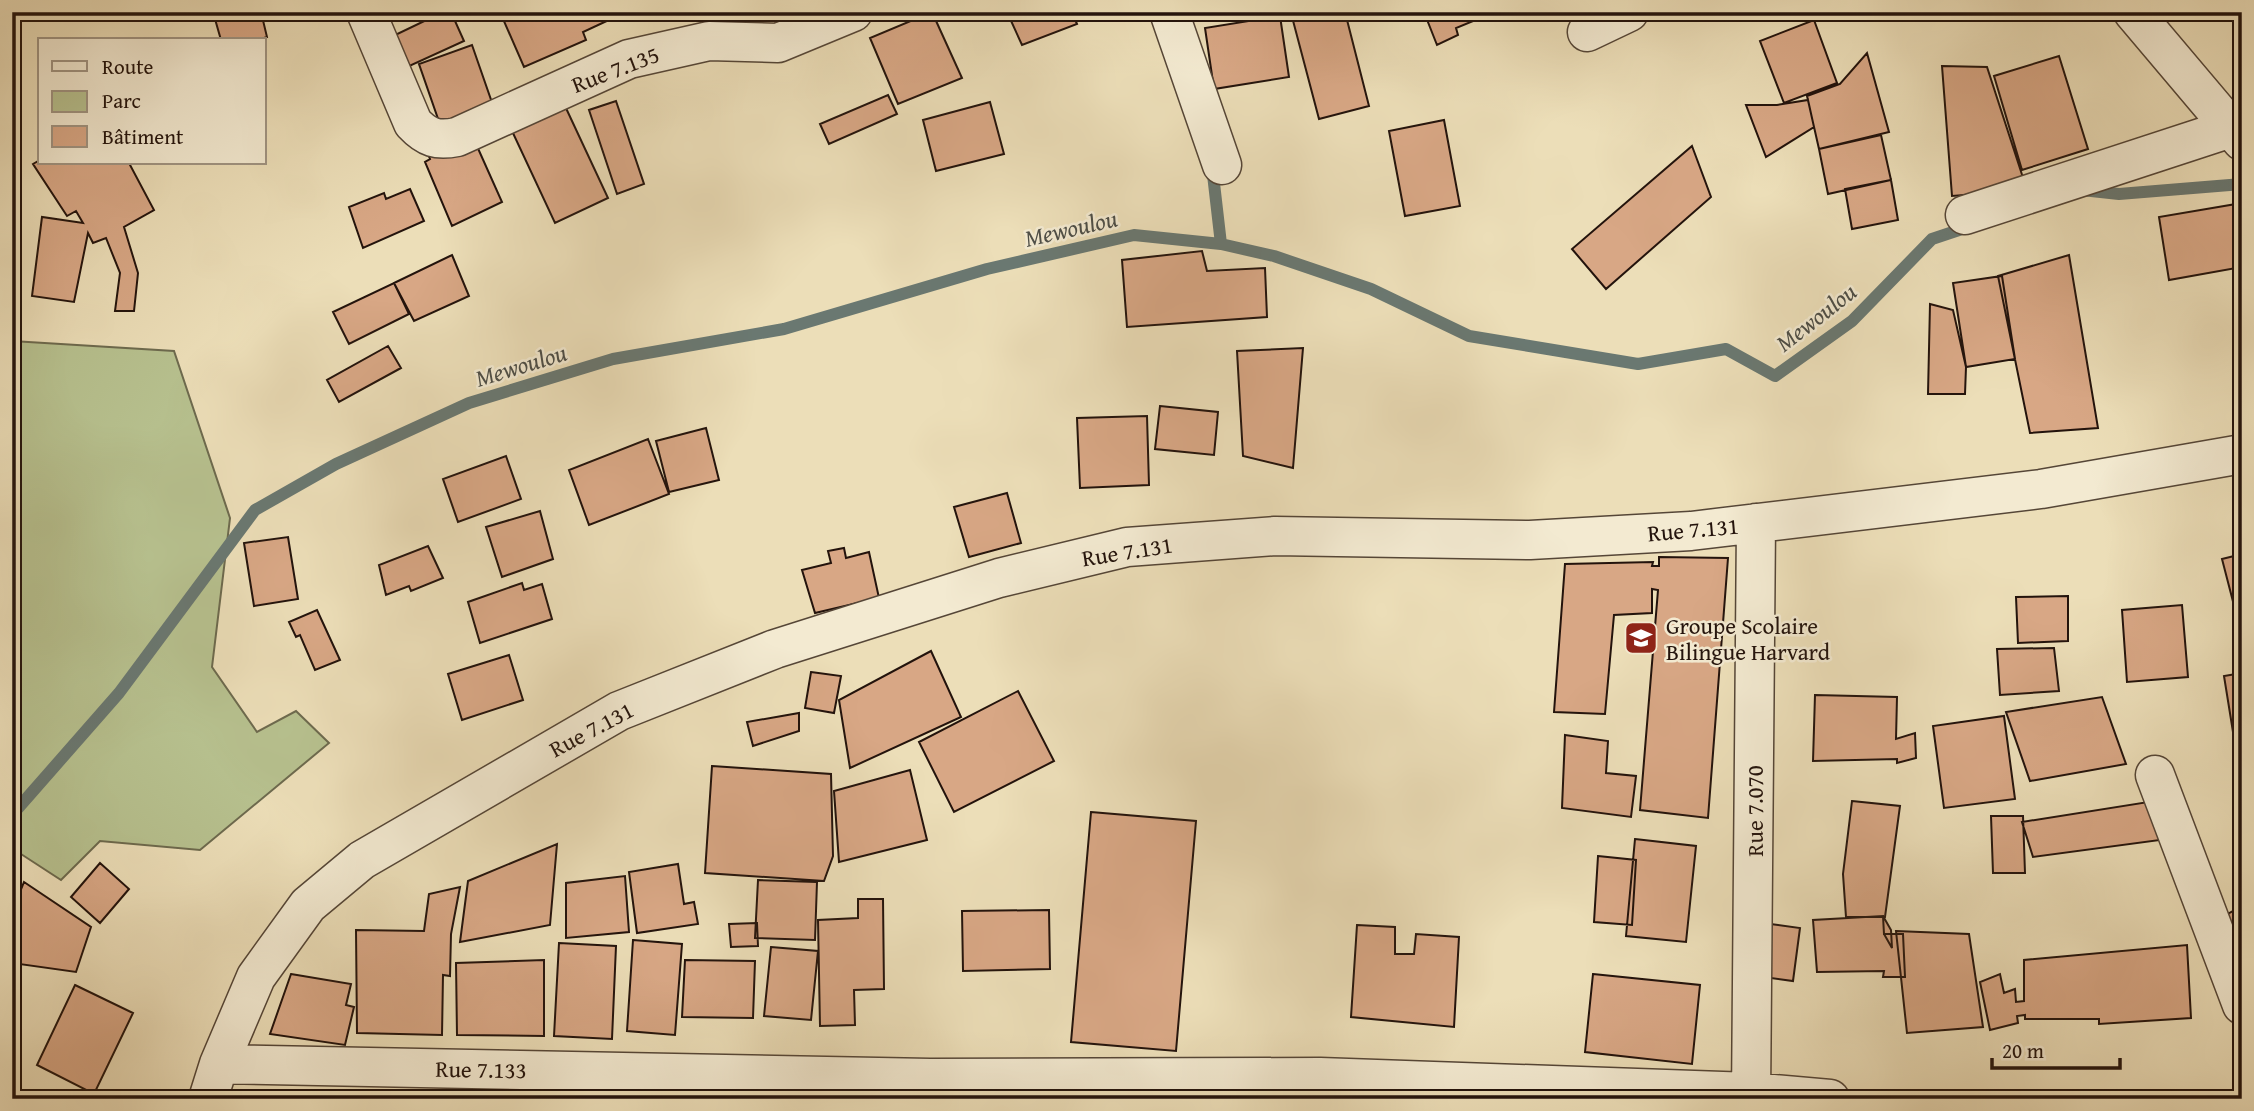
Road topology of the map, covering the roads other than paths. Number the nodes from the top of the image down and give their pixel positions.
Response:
1 (366, 12) edge
2 (853, 12) edge
3 (1169, 12) edge
4 (1629, 12) edge
5 (2133, 12) edge
6 (1587, 32) dead end
7 (2236, 134) edge
8 (1222, 165) dead end
9 (1965, 215) dead end
10 (2242, 454) edge
11 (1756, 523) junction
12 (2155, 775) dead end
13 (2242, 1004) edge
14 (213, 1081) edge
15 (930, 1088) edge
16 (1751, 1096) edge
17 (1830, 1099) edge

1 - 2 street, Rue 7.135
3 - 8 street
4 - 6 street
5 - 7 street
7 - 9 street
10 - 11 street, Rue 7.131
11 - 14 street, Rue 7.131
11 - 16 street, Rue 7.070
12 - 13 street
14 - 15 street, Rue 7.133
15 - 16 street, Rue 7.133
16 - 17 street, Rue 7.133

